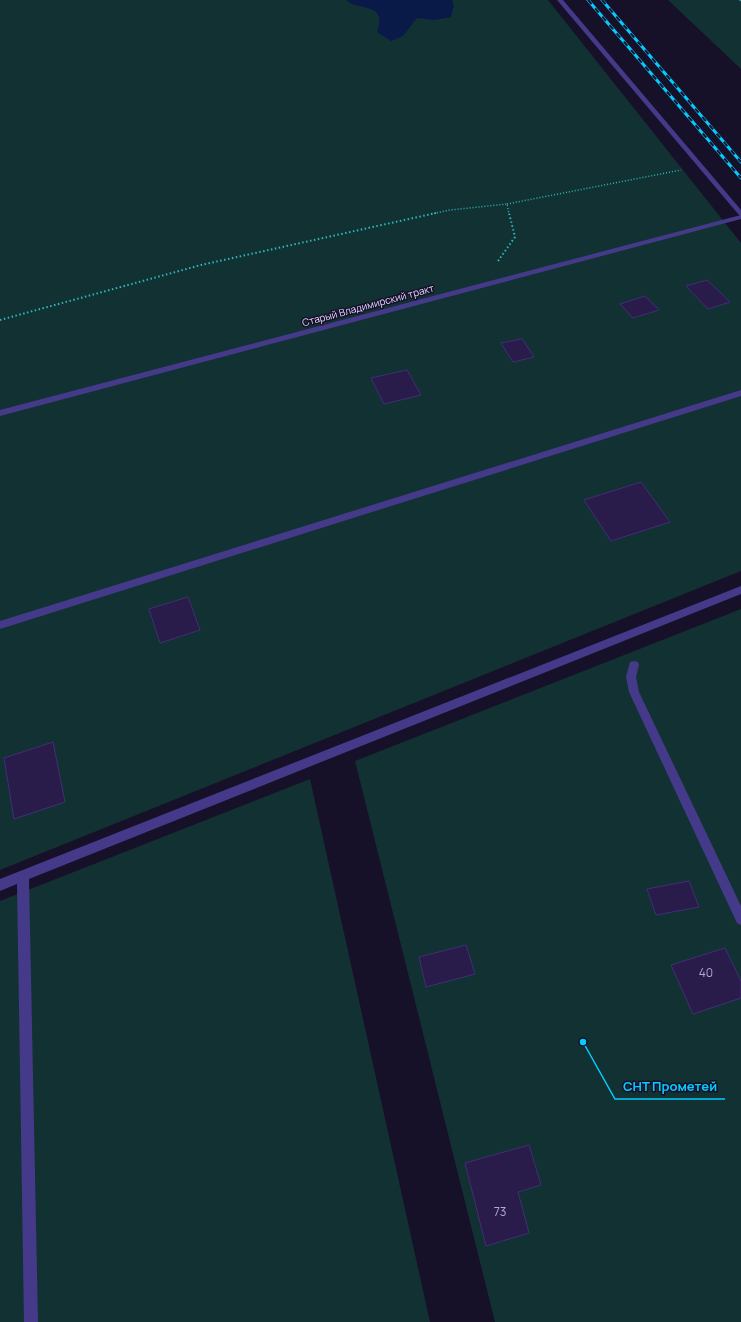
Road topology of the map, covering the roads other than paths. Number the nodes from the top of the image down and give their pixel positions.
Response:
1 (560, 0) edge
2 (741, 215) edge
3 (741, 393) edge
4 (0, 413) edge
5 (741, 590) edge
6 (0, 625) edge
7 (634, 665) dead end
8 (23, 876) junction
9 (0, 885) edge
10 (741, 919) edge
11 (31, 1322) edge

1 - 2 street
2 - 4 street, Старый Владимирский тракт
3 - 6 street
5 - 8 street
7 - 10 street
8 - 9 street
8 - 11 street

